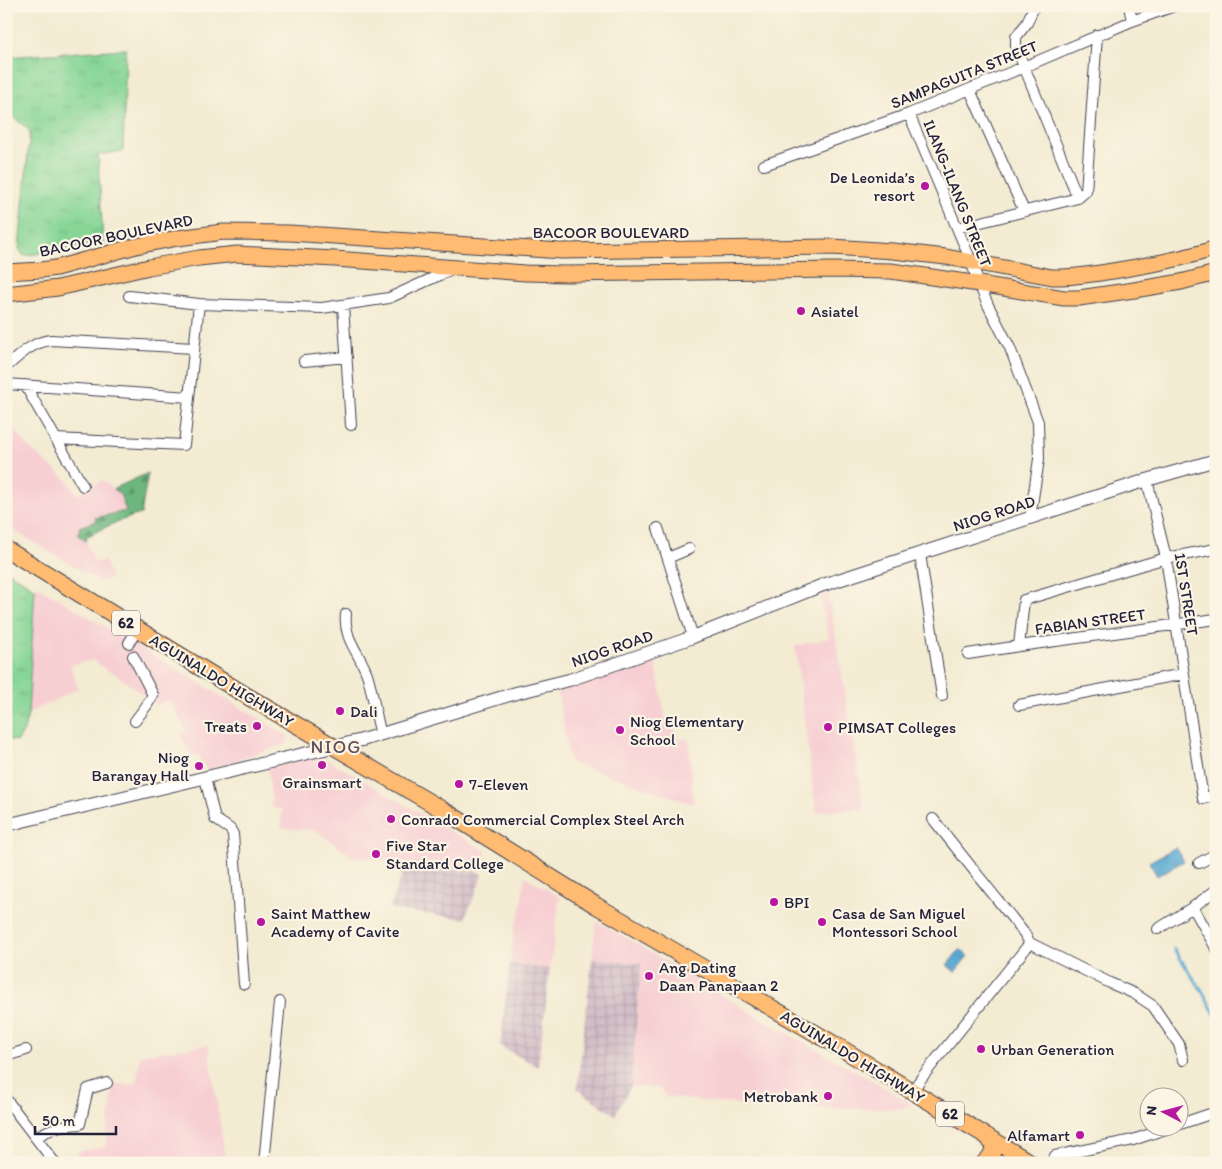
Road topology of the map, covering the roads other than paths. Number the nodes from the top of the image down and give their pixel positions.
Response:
1 (1034, 6) edge
2 (1129, 6) edge
3 (1174, 6) edge
4 (1132, 21) junction
5 (1097, 35) junction
6 (1024, 67) junction
7 (970, 90) junction
8 (909, 114) junction
9 (764, 165) dead end
10 (1078, 198) junction
11 (1024, 211) junction
12 (957, 228) junction
13 (1216, 248) edge
14 (755, 249) junction
15 (971, 261) junction
16 (456, 268) junction
17 (6, 272) edge
18 (754, 272) junction
19 (1216, 273) edge
20 (979, 284) junction
21 (6, 294) edge
22 (129, 296) dead end
23 (199, 304) junction
24 (343, 306) junction
25 (194, 348) junction
26 (347, 357) junction
27 (304, 361) dead end
28 (6, 366) edge
29 (6, 384) edge
30 (25, 385) junction
31 (189, 396) junction
32 (351, 425) dead end
33 (56, 438) junction
34 (1216, 460) edge
35 (1147, 480) junction
36 (83, 486) dead end
37 (1030, 518) junction
38 (658, 528) dead end
39 (6, 549) edge
40 (689, 549) dead end
41 (1216, 549) edge
42 (920, 554) junction
43 (668, 558) junction
44 (1166, 558) junction
45 (346, 614) dead end
46 (1216, 619) edge
47 (1177, 624) junction
48 (693, 637) junction
49 (1019, 646) junction
50 (968, 654) dead end
51 (133, 656) dead end
52 (1184, 674) junction
53 (942, 696) dead end
54 (1019, 705) dead end
55 (135, 720) dead end
56 (381, 735) junction
57 (334, 746) junction
58 (204, 778) junction
59 (1216, 794) edge
60 (933, 818) dead end
61 (6, 824) edge
62 (1216, 854) edge
63 (1199, 863) dead end
64 (1216, 890) edge
65 (1193, 907) junction
66 (1211, 928) edge
67 (1158, 929) dead end
68 (1030, 943) junction
69 (1216, 948) edge
70 (244, 984) dead end
71 (280, 1002) dead end
72 (26, 1050) dead end
73 (6, 1056) edge
74 (1183, 1060) dead end
75 (107, 1083) dead end
76 (912, 1091) junction
77 (6, 1099) edge
78 (1216, 1112) edge
79 (1190, 1121) edge
80 (987, 1136) junction
81 (1145, 1136) edge
82 (36, 1137) junction
83 (1015, 1153) junction
84 (55, 1163) edge
85 (264, 1163) edge
86 (984, 1163) edge
87 (994, 1163) edge
88 (1031, 1163) edge
89 (1051, 1163) edge

1 - 6 street
2 - 4 street
3 - 4 street, SAMPAGUITA STREET
4 - 5 street, SAMPAGUITA STREET
5 - 6 street, SAMPAGUITA STREET
5 - 10 street
6 - 7 street, SAMPAGUITA STREET
6 - 10 street
7 - 8 street, SAMPAGUITA STREET
7 - 11 street
8 - 9 street, SAMPAGUITA STREET
8 - 12 street, ILANG-ILANG STREET
10 - 11 street
11 - 12 street
12 - 15 street, ILANG-ILANG STREET
13 - 15 main road, BACOOR BOULEVARD
14 - 15 main road, BACOOR BOULEVARD
14 - 17 main road, BACOOR BOULEVARD
14 - 18 main road
15 - 20 street, ILANG-ILANG STREET
16 - 18 main road
16 - 21 main road
16 - 24 street
18 - 20 main road
19 - 20 main road
20 - 37 street, ILANG-ILANG STREET
22 - 23 street
23 - 24 street
23 - 25 street
24 - 26 street
25 - 28 street
25 - 31 street
26 - 27 street
26 - 32 street
29 - 30 street
30 - 31 street
30 - 33 street
31 - 33 street
33 - 36 street
34 - 35 street, NIOG ROAD
35 - 37 street, NIOG ROAD
35 - 44 street, 1ST STREET
37 - 42 street, NIOG ROAD
38 - 43 street
39 - 57 highway, AGUINALDO HIGHWAY / 62
40 - 43 street
41 - 44 street
42 - 48 street, NIOG ROAD
42 - 53 street
43 - 48 street
44 - 47 street, 1ST STREET
44 - 49 street
45 - 56 street
46 - 47 street, FABIAN STREET
47 - 49 street, FABIAN STREET
47 - 52 street, 1ST STREET
48 - 56 street, NIOG ROAD
49 - 50 street, FABIAN STREET
51 - 55 street
52 - 54 street
52 - 59 street, 1ST STREET
56 - 57 street, NIOG ROAD
57 - 58 street, NIOG ROAD
57 - 76 highway, AGUINALDO HIGHWAY / 62
58 - 61 street, NIOG ROAD
58 - 70 street
60 - 68 street
62 - 63 street
64 - 65 street
65 - 66 street
65 - 67 street
66 - 69 street
68 - 74 street
68 - 76 street
71 - 85 street
72 - 73 street
75 - 82 street
76 - 80 highway, AGUINALDO HIGHWAY / 62
77 - 82 street
78 - 79 street
80 - 83 highway, AGUINALDO HIGHWAY / 62
80 - 86 highway
81 - 89 street
82 - 84 street
83 - 87 street
83 - 88 highway, AGUINALDO HIGHWAY / 62

